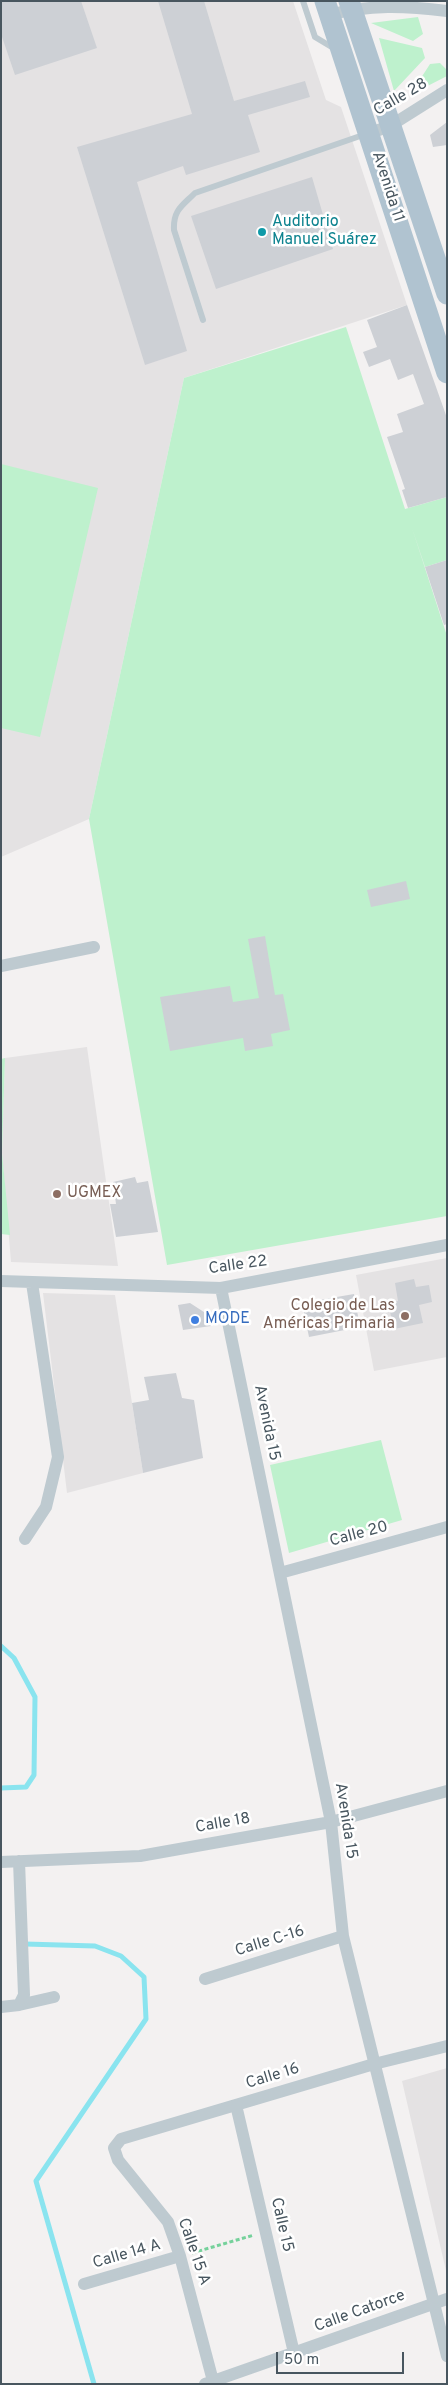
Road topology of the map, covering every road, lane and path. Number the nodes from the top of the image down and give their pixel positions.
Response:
1 (303, 1) edge
2 (350, 5) edge
3 (327, 8) edge
4 (447, 11) edge
5 (343, 54) junction
6 (447, 90) edge
7 (390, 126) junction
8 (370, 133) junction
9 (447, 294) edge
10 (203, 320) dead end
11 (440, 325) edge
12 (447, 373) edge
13 (94, 947) dead end
14 (1, 966) edge
15 (447, 1245) edge
16 (1, 1281) edge
17 (32, 1283) junction
18 (221, 1288) junction
19 (447, 1527) edge
20 (25, 1539) dead end
21 (280, 1573) junction
22 (447, 1791) edge
23 (331, 1822) junction
24 (19, 1861) junction
25 (1, 1862) edge
26 (343, 1936) junction
27 (205, 1979) dead end
28 (54, 1997) dead end
29 (19, 2005) junction
30 (1, 2006) edge
31 (447, 2046) edge
32 (374, 2064) junction
33 (236, 2105) junction
34 (114, 2148) joint
35 (266, 2231) junction
36 (180, 2256) junction
37 (84, 2284) dead end
38 (447, 2298) edge
39 (433, 2303) junction
40 (294, 2353) junction
41 (447, 2356) edge
42 (209, 2382) edge

1 - 5 lane
2 - 3 street
2 - 4 street
2 - 7 main road, Avenida 11
3 - 5 main road, Avenida 11
5 - 8 main road, Avenida 11
6 - 7 street, Calle 28
7 - 8 street, Calle 28
7 - 9 main road, Avenida 11
8 - 10 lane
8 - 11 main road, Avenida 11
11 - 12 main road, Avenida 11
13 - 14 street
15 - 18 street, Calle 22
16 - 17 street, Calle 22
17 - 18 street, Calle 22
17 - 20 street
18 - 21 street, Avenida 15
19 - 21 street, Calle 20
21 - 23 street, Avenida 15
22 - 23 street, Calle 18
23 - 24 street, Calle 18
23 - 26 street, Avenida 15
24 - 25 street, Calle 18
24 - 29 street
26 - 27 street, Calle C-16
26 - 32 street, Avenida 15
28 - 29 street
29 - 30 street
31 - 32 street, Calle 16
32 - 33 street, Calle 16
32 - 39 street, Avenida 15
33 - 34 street, Calle 16
33 - 35 street, Calle 15
34 - 36 street, Calle 15 A
35 - 36 path, Calle 14 A
35 - 40 street, Calle 15
36 - 37 street, Calle 14 A
36 - 42 street, Calle 15 A
38 - 39 street, Calle Catorce
39 - 40 street, Calle Catorce
39 - 41 street, Avenida 15
40 - 42 street, Calle Catorce

